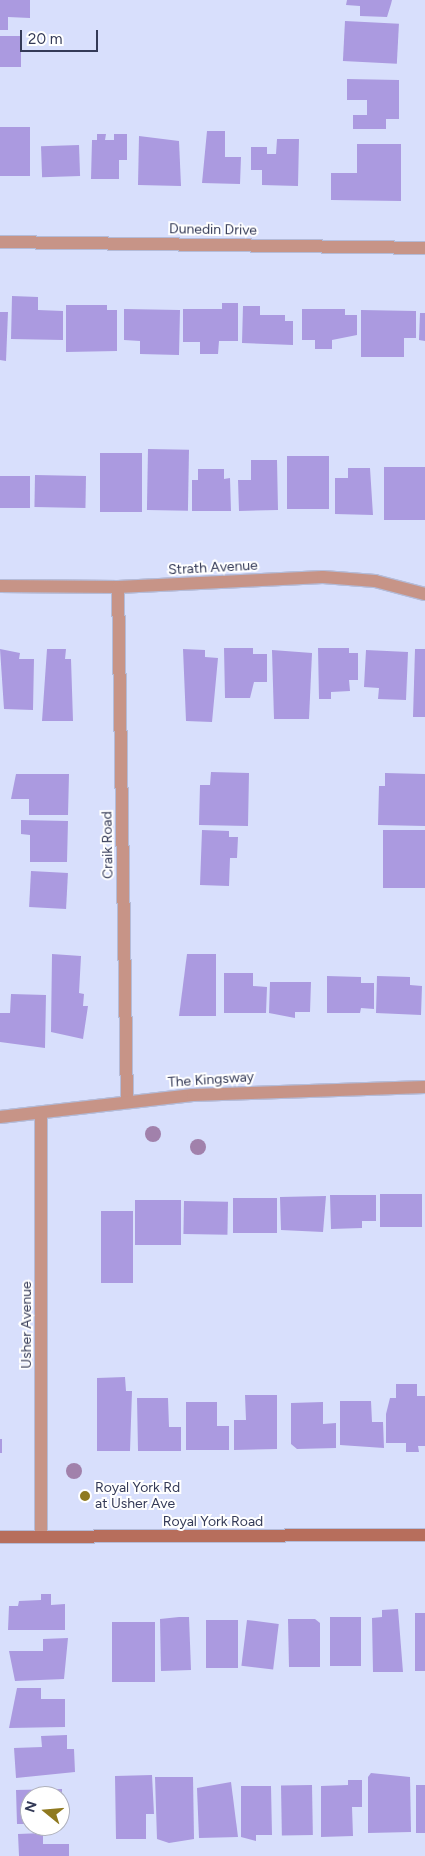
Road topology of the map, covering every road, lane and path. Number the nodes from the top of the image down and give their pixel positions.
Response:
1 (0, 242) edge
2 (425, 248) edge
3 (0, 586) edge
4 (118, 587) junction
5 (425, 594) edge
6 (425, 1087) edge
7 (127, 1102) junction
8 (41, 1114) junction
9 (0, 1117) edge
10 (425, 1535) edge
11 (41, 1536) junction
12 (0, 1537) edge

1 - 2 street, Dunedin Drive
3 - 4 street, Strath Avenue
4 - 5 street, Strath Avenue
4 - 7 street, Craik Road
6 - 7 street, The Kingsway
7 - 8 street, The Kingsway
8 - 9 street, The Kingsway
8 - 11 street, Usher Avenue
10 - 11 main road, Royal York Road
11 - 12 main road, Royal York Road

